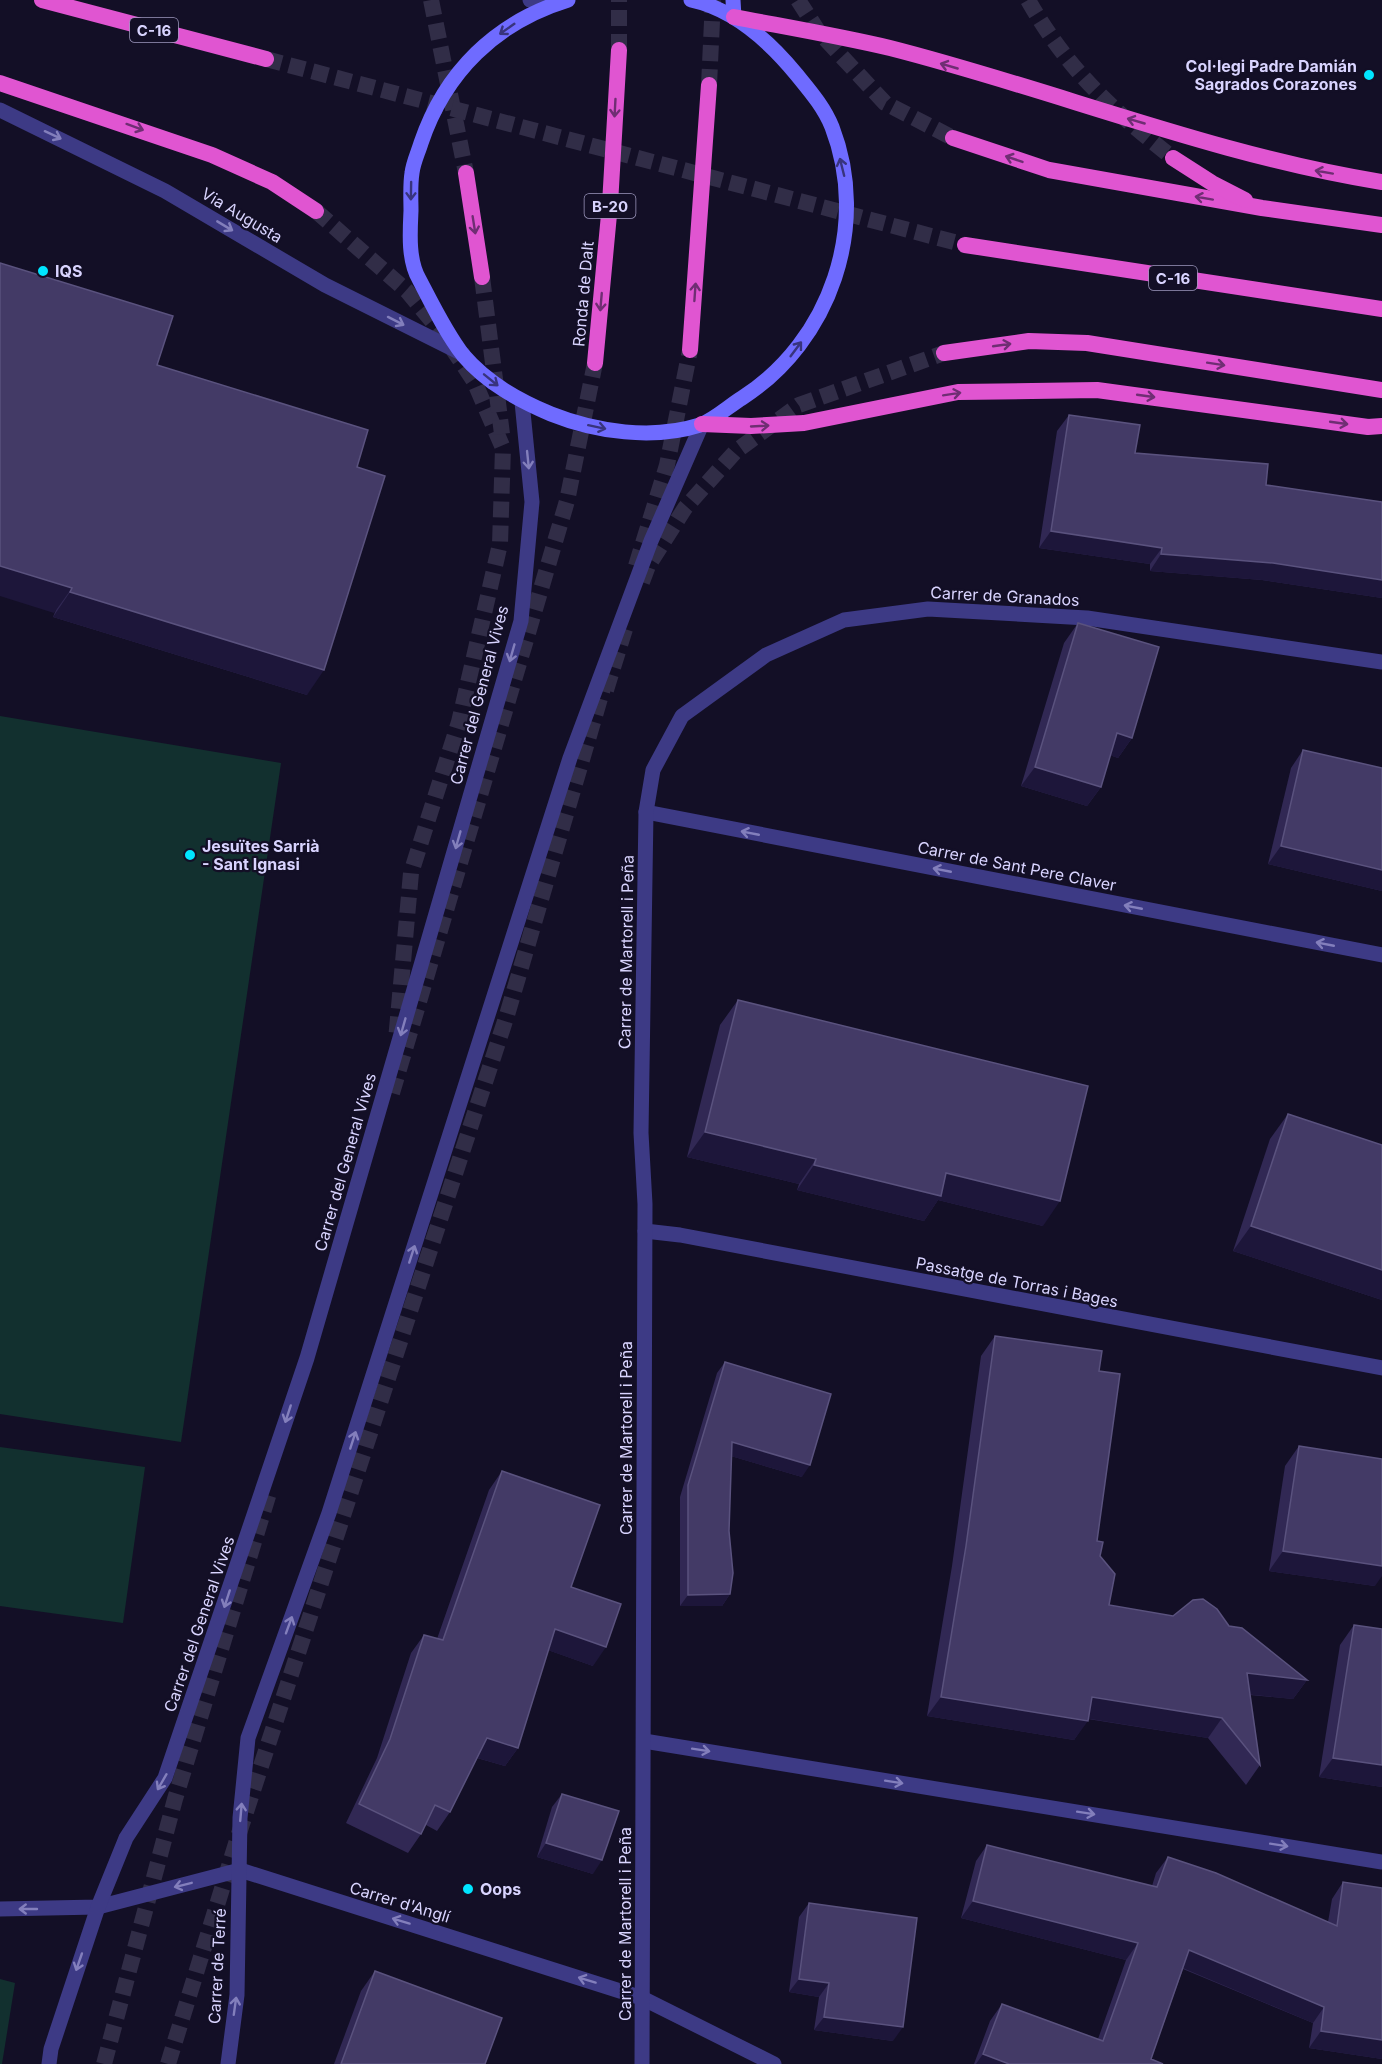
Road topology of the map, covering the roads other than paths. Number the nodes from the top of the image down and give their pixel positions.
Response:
1 (42, 0) edge
2 (530, 0) edge
3 (691, 0) edge
4 (562, 1) edge
5 (733, 8) edge
6 (619, 50) tunnel mouth
7 (266, 59) tunnel mouth
8 (0, 83) edge
9 (709, 85) tunnel mouth
10 (0, 110) edge
11 (952, 138) tunnel mouth
12 (1173, 158) tunnel mouth
13 (466, 173) tunnel mouth
14 (1382, 182) edge
15 (1262, 208) junction
16 (316, 211) tunnel mouth
17 (1382, 225) edge
18 (965, 245) tunnel mouth
19 (482, 277) tunnel mouth
20 (1382, 309) edge
21 (690, 350) tunnel mouth
22 (944, 353) tunnel mouth
23 (463, 354) junction
24 (595, 363) tunnel mouth
25 (1382, 390) edge
26 (522, 402) junction
27 (702, 424) junction
28 (1382, 426) edge
29 (1382, 662) edge
30 (646, 812) junction
31 (1382, 955) edge
32 (645, 1231) junction
33 (1382, 1368) edge
34 (644, 1741) junction
35 (1382, 1862) edge
36 (240, 1870) junction
37 (98, 1907) junction
38 (0, 1909) edge
39 (642, 1998) junction
40 (49, 2064) edge
41 (228, 2064) edge
42 (642, 2064) edge
43 (774, 2064) edge

1 - 7 highway, C-16
2 - 4 street
3 - 5 main road
4 -> 23 main road
14 -> 5 highway
27 -> 5 main road
6 -> 24 highway, Ronda de Dalt / B-20
8 -> 16 highway
21 -> 9 highway
10 -> 23 street, Via Augusta
15 -> 11 highway
12 - 15 highway
13 -> 19 highway
15 - 17 highway
18 - 20 highway, C-16
22 -> 25 highway
23 -> 26 main road
26 -> 27 main road
26 -> 37 street, Carrer del General Vives
27 -> 28 highway
36 -> 27 street
29 - 30 street, Carrer de Granados
31 -> 30 street, Carrer de Sant Pere Claver
30 - 32 street, Carrer de Martorell i Peña
32 - 33 street, Passatge de Torras i Bages
32 - 34 street, Carrer de Martorell i Peña
34 -> 35 street
34 - 39 street, Carrer de Martorell i Peña
36 -> 37 street
39 -> 36 street, Carrer d'Anglí
41 -> 36 street, Carrer de Terré
37 -> 38 street
37 -> 40 street
39 - 42 street, Carrer de Martorell i Peña
39 - 43 street, Carrer d'Anglí

